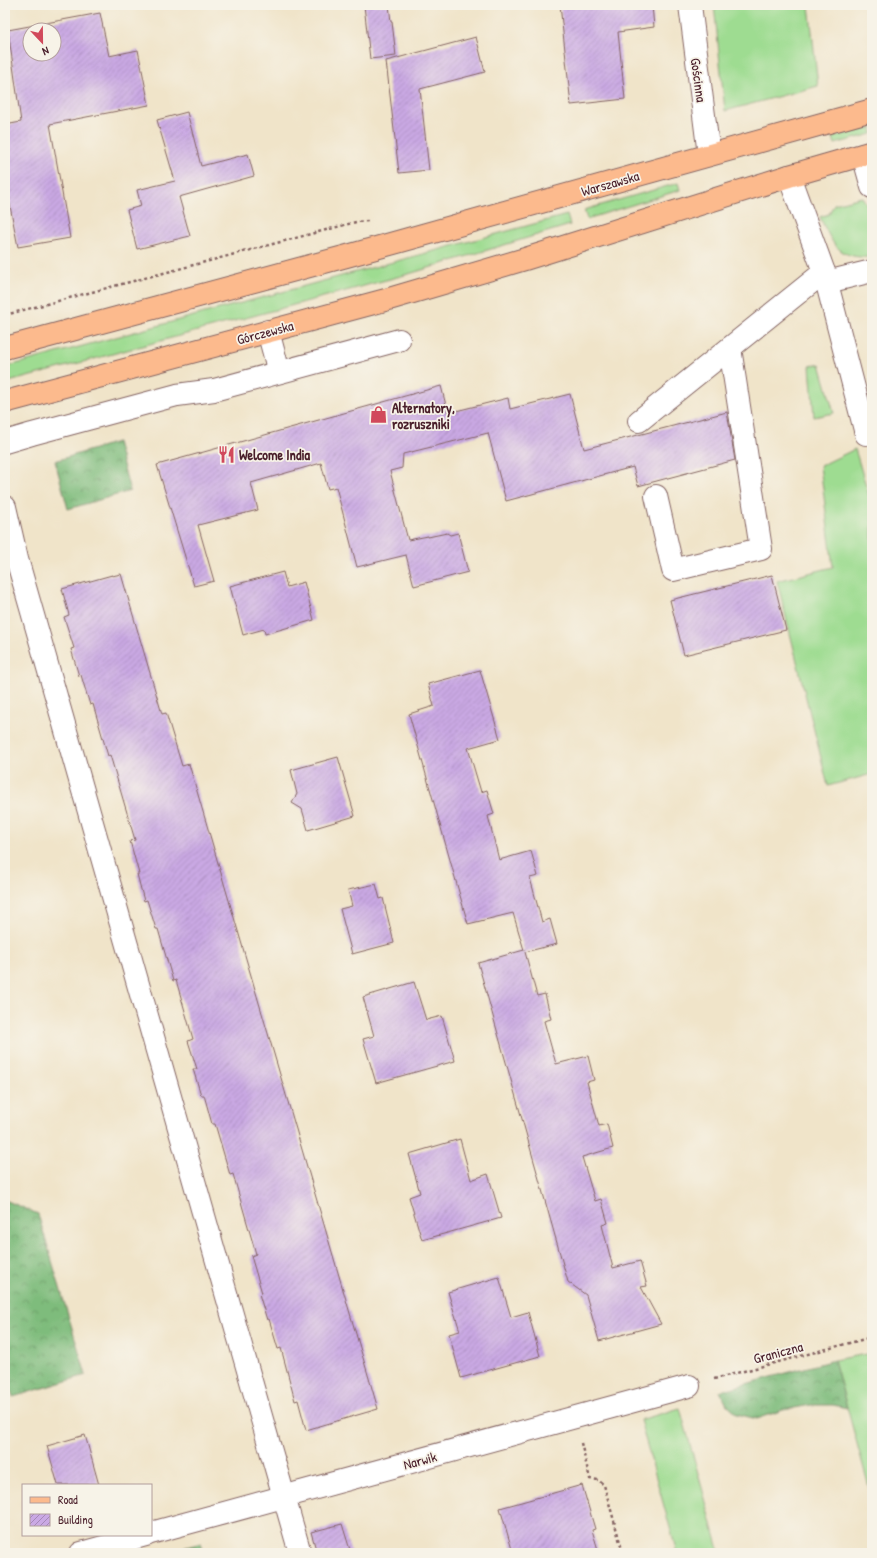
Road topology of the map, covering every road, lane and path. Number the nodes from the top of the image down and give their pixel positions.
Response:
1 (690, 5) edge
2 (872, 110) edge
3 (867, 154) edge
4 (709, 155) junction
5 (789, 176) junction
6 (872, 187) edge
7 (872, 270) edge
8 (825, 277) junction
9 (130, 282) dead end
10 (5, 315) edge
11 (268, 331) junction
12 (399, 340) dead end
13 (5, 348) edge
14 (730, 348) junction
15 (277, 372) junction
16 (5, 402) edge
17 (639, 421) dead end
18 (872, 432) edge
19 (5, 442) edge
20 (656, 496) dead end
21 (5, 507) edge
22 (872, 1337) edge
23 (689, 1386) joint
24 (575, 1418) junction
25 (284, 1496) junction
26 (152, 1534) edge
27 (142, 1536) edge
28 (81, 1553) edge
29 (300, 1553) edge
30 (623, 1553) edge

1 - 4 street, Gościnna
2 - 4 main road, Warszawska
3 - 5 main road
3 - 6 street
4 - 13 main road, Warszawska
5 - 8 street
5 - 11 main road, Górczewska
7 - 8 street
8 - 14 street
8 - 18 street
9 - 10 path
11 - 15 street
11 - 16 main road, Górczewska
12 - 15 street
14 - 17 street
14 - 20 street
15 - 19 street
21 - 25 street
22 - 23 path, Graniczna
23 - 24 street, Narwik
24 - 25 street, Narwik
24 - 30 path
25 - 26 street, Narwik
25 - 29 street
27 - 28 street

